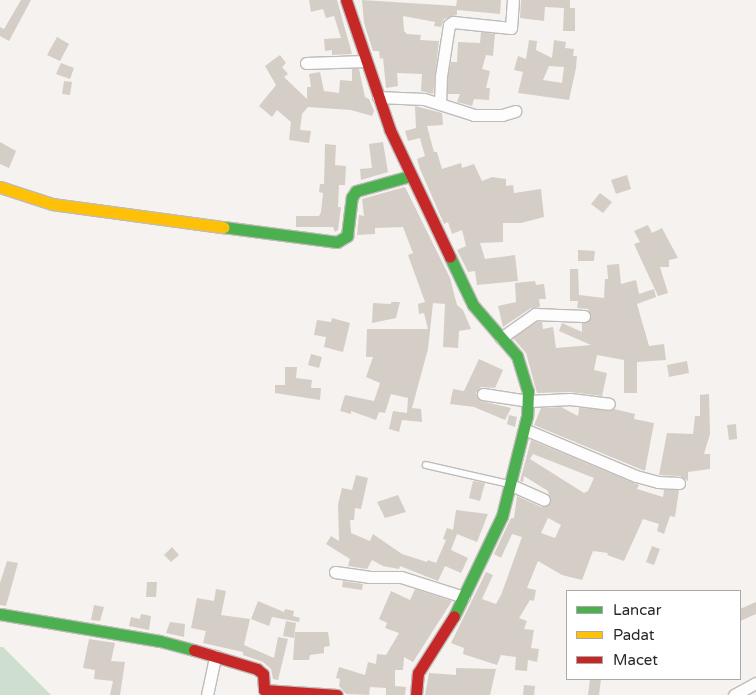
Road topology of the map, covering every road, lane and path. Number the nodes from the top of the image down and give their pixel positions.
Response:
1 (346, 0) edge
2 (513, 0) edge
3 (366, 61) junction
4 (306, 63) dead end
5 (378, 97) junction
6 (440, 104) junction
7 (515, 112) dead end
8 (410, 176) junction
9 (0, 187) edge
10 (584, 316) dead end
11 (501, 338) junction
12 (483, 394) dead end
13 (529, 401) junction
14 (610, 404) dead end
15 (524, 429) junction
16 (426, 465) dead end
17 (679, 483) dead end
18 (511, 485) junction
19 (544, 500) dead end
20 (335, 572) dead end
21 (464, 597) junction
22 (0, 614) edge
23 (216, 656) junction
24 (756, 683) edge
25 (207, 695) edge
26 (337, 695) edge
27 (416, 695) edge
28 (734, 695) edge

1 - 3 street
2 - 6 street
3 - 4 street
3 - 5 street
5 - 6 street
5 - 8 street
6 - 7 street
8 - 9 street
8 - 11 street
10 - 11 street
11 - 13 street
12 - 13 street
13 - 14 street
13 - 15 street
15 - 17 street
15 - 18 street
16 - 18 lane
18 - 19 street
18 - 21 street
20 - 21 street
21 - 27 street
22 - 23 street
23 - 25 street
23 - 26 street
24 - 28 street

